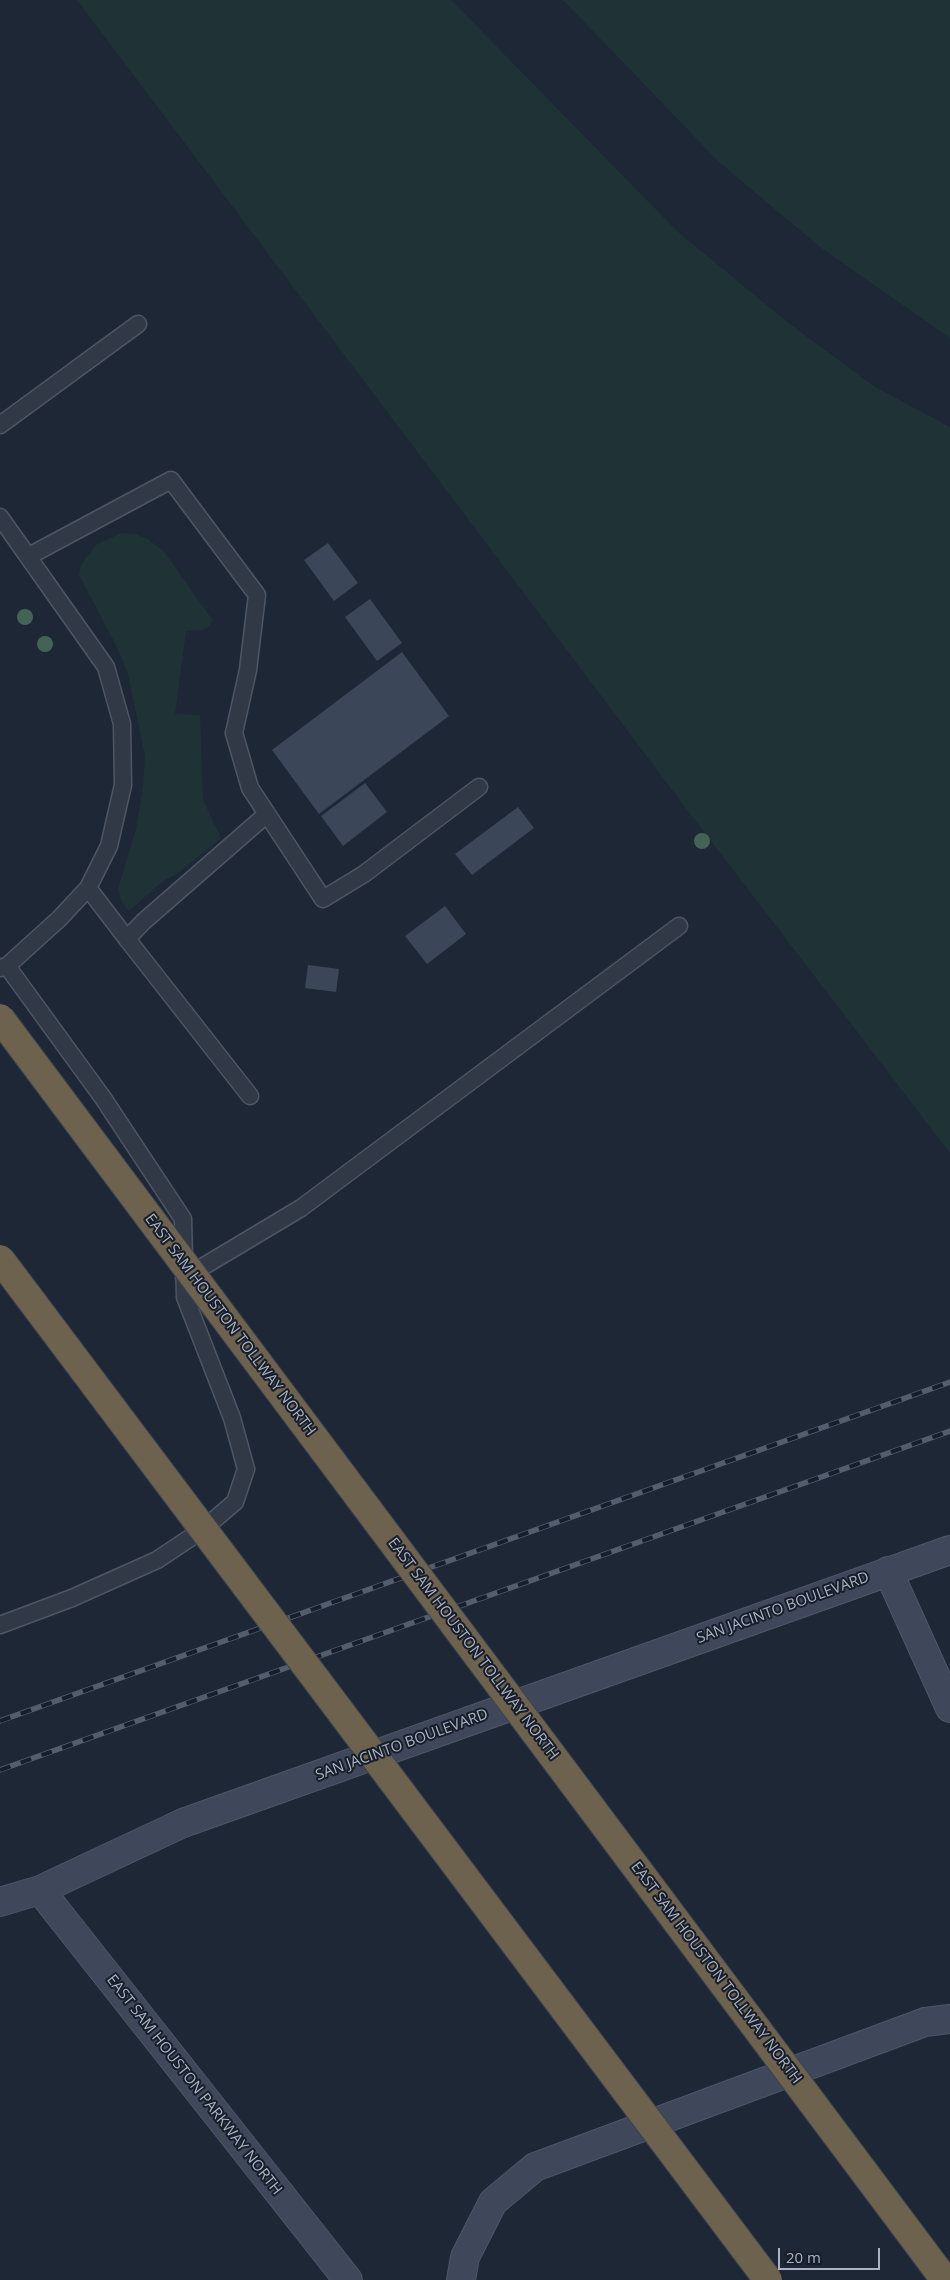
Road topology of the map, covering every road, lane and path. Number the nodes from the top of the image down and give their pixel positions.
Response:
1 (138, 324) dead end
2 (0, 424) edge
3 (0, 517) edge
4 (29, 556) junction
5 (479, 787) dead end
6 (267, 814) junction
7 (88, 888) junction
8 (679, 926) dead end
9 (127, 939) junction
10 (4, 967) edge
11 (0, 1018) edge
12 (250, 1096) dead end
13 (0, 1259) edge
14 (184, 1278) junction
15 (950, 1550) edge
16 (888, 1571) junction
17 (0, 1625) edge
18 (950, 1708) edge
19 (40, 1890) junction
20 (0, 1902) edge
21 (950, 2019) edge
22 (348, 2280) edge
23 (461, 2280) edge
24 (768, 2280) edge
25 (945, 2280) edge

1 - 2 lane
3 - 4 lane
4 - 6 lane
4 - 7 lane
5 - 6 lane
6 - 9 lane
7 - 9 lane
7 - 10 lane
8 - 14 lane
9 - 12 lane
10 - 14 lane
11 - 25 highway, EAST SAM HOUSTON TOLLWAY NORTH, bridge
13 - 24 highway, bridge
14 - 17 lane
15 - 16 main road, SAN JACINTO BOULEVARD
16 - 18 main road
16 - 19 main road, SAN JACINTO BOULEVARD
19 - 20 main road, SAN JACINTO BOULEVARD
19 - 22 main road, EAST SAM HOUSTON PARKWAY NORTH
21 - 23 main road

